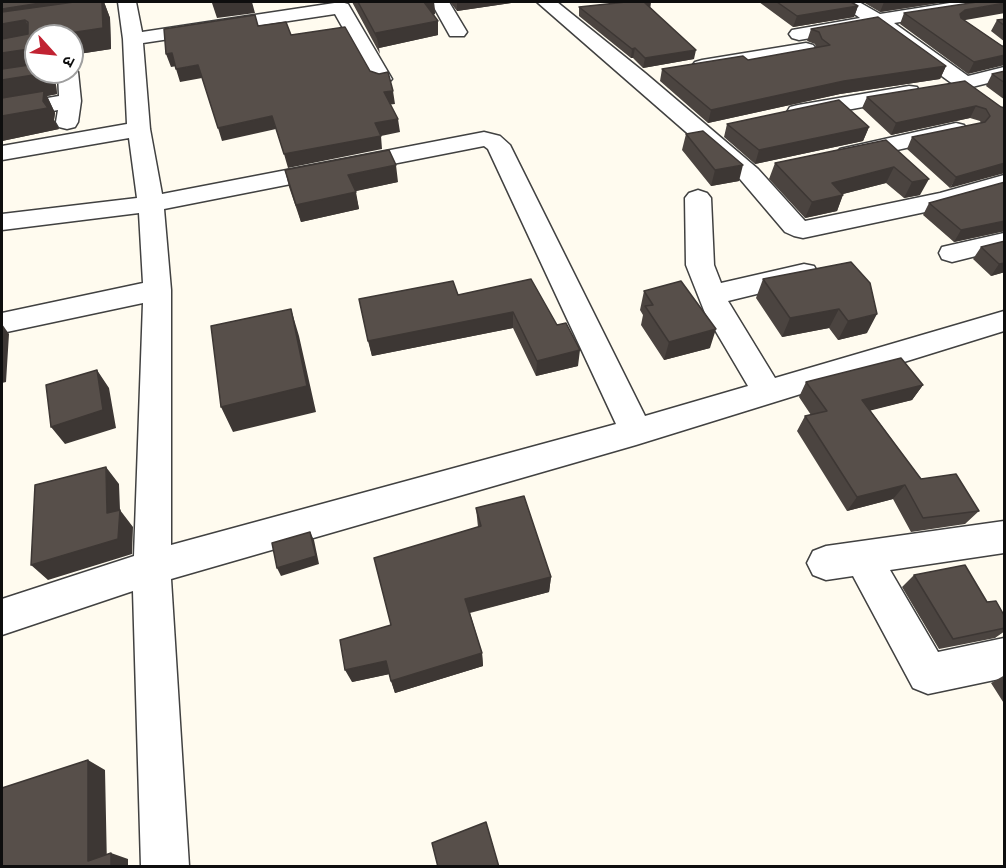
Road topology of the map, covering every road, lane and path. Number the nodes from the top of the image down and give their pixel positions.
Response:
1 (440, 2) edge
2 (986, 2) edge
3 (856, 3) edge
4 (128, 4) edge
5 (551, 7) edge
6 (587, 7) edge
7 (105, 10) edge
8 (878, 21) junction
9 (457, 32) dead end
10 (133, 39) junction
11 (683, 69) edge
12 (660, 73) edge
13 (1005, 73) edge
14 (638, 77) junction
15 (381, 79) edge
16 (964, 82) junction
17 (69, 84) edge
18 (70, 100) junction
19 (988, 100) edge
20 (840, 103) junction
21 (2, 113) edge
22 (783, 116) edge
23 (970, 127) edge
24 (725, 128) edge
25 (140, 129) junction
26 (702, 133) junction
27 (64, 141) junction
28 (2, 153) edge
29 (894, 154) junction
30 (829, 158) edge
31 (1005, 182) edge
32 (698, 198) dead end
33 (151, 204) junction
34 (2, 222) edge
35 (1005, 241) edge
36 (952, 253) dead end
37 (829, 267) edge
38 (157, 290) junction
39 (712, 295) junction
40 (1005, 321) edge
41 (2, 323) edge
42 (767, 391) junction
43 (636, 432) junction
44 (1005, 537) edge
45 (153, 567) junction
46 (2, 617) edge
47 (1005, 658) edge
48 (165, 867) edge

1 - 9 street
2 - 8 street
3 - 8 street
4 - 7 street
4 - 10 street
5 - 6 street
5 - 14 street
8 - 11 street
8 - 16 street
10 - 15 street
10 - 25 street
12 - 14 street
13 - 16 street
14 - 26 street
16 - 19 street
16 - 20 street
17 - 18 street
18 - 21 street
18 - 27 street
20 - 22 street
20 - 29 street
23 - 29 street
24 - 26 street
25 - 27 street
25 - 33 street
26 - 31 street
27 - 28 street
29 - 30 street
32 - 39 street
33 - 34 street
33 - 38 street
33 - 43 street
35 - 36 street
37 - 39 street
38 - 41 street
38 - 45 street
39 - 42 street
40 - 42 street
42 - 43 street
43 - 45 street
44 - 47 street
45 - 46 street
45 - 48 street

